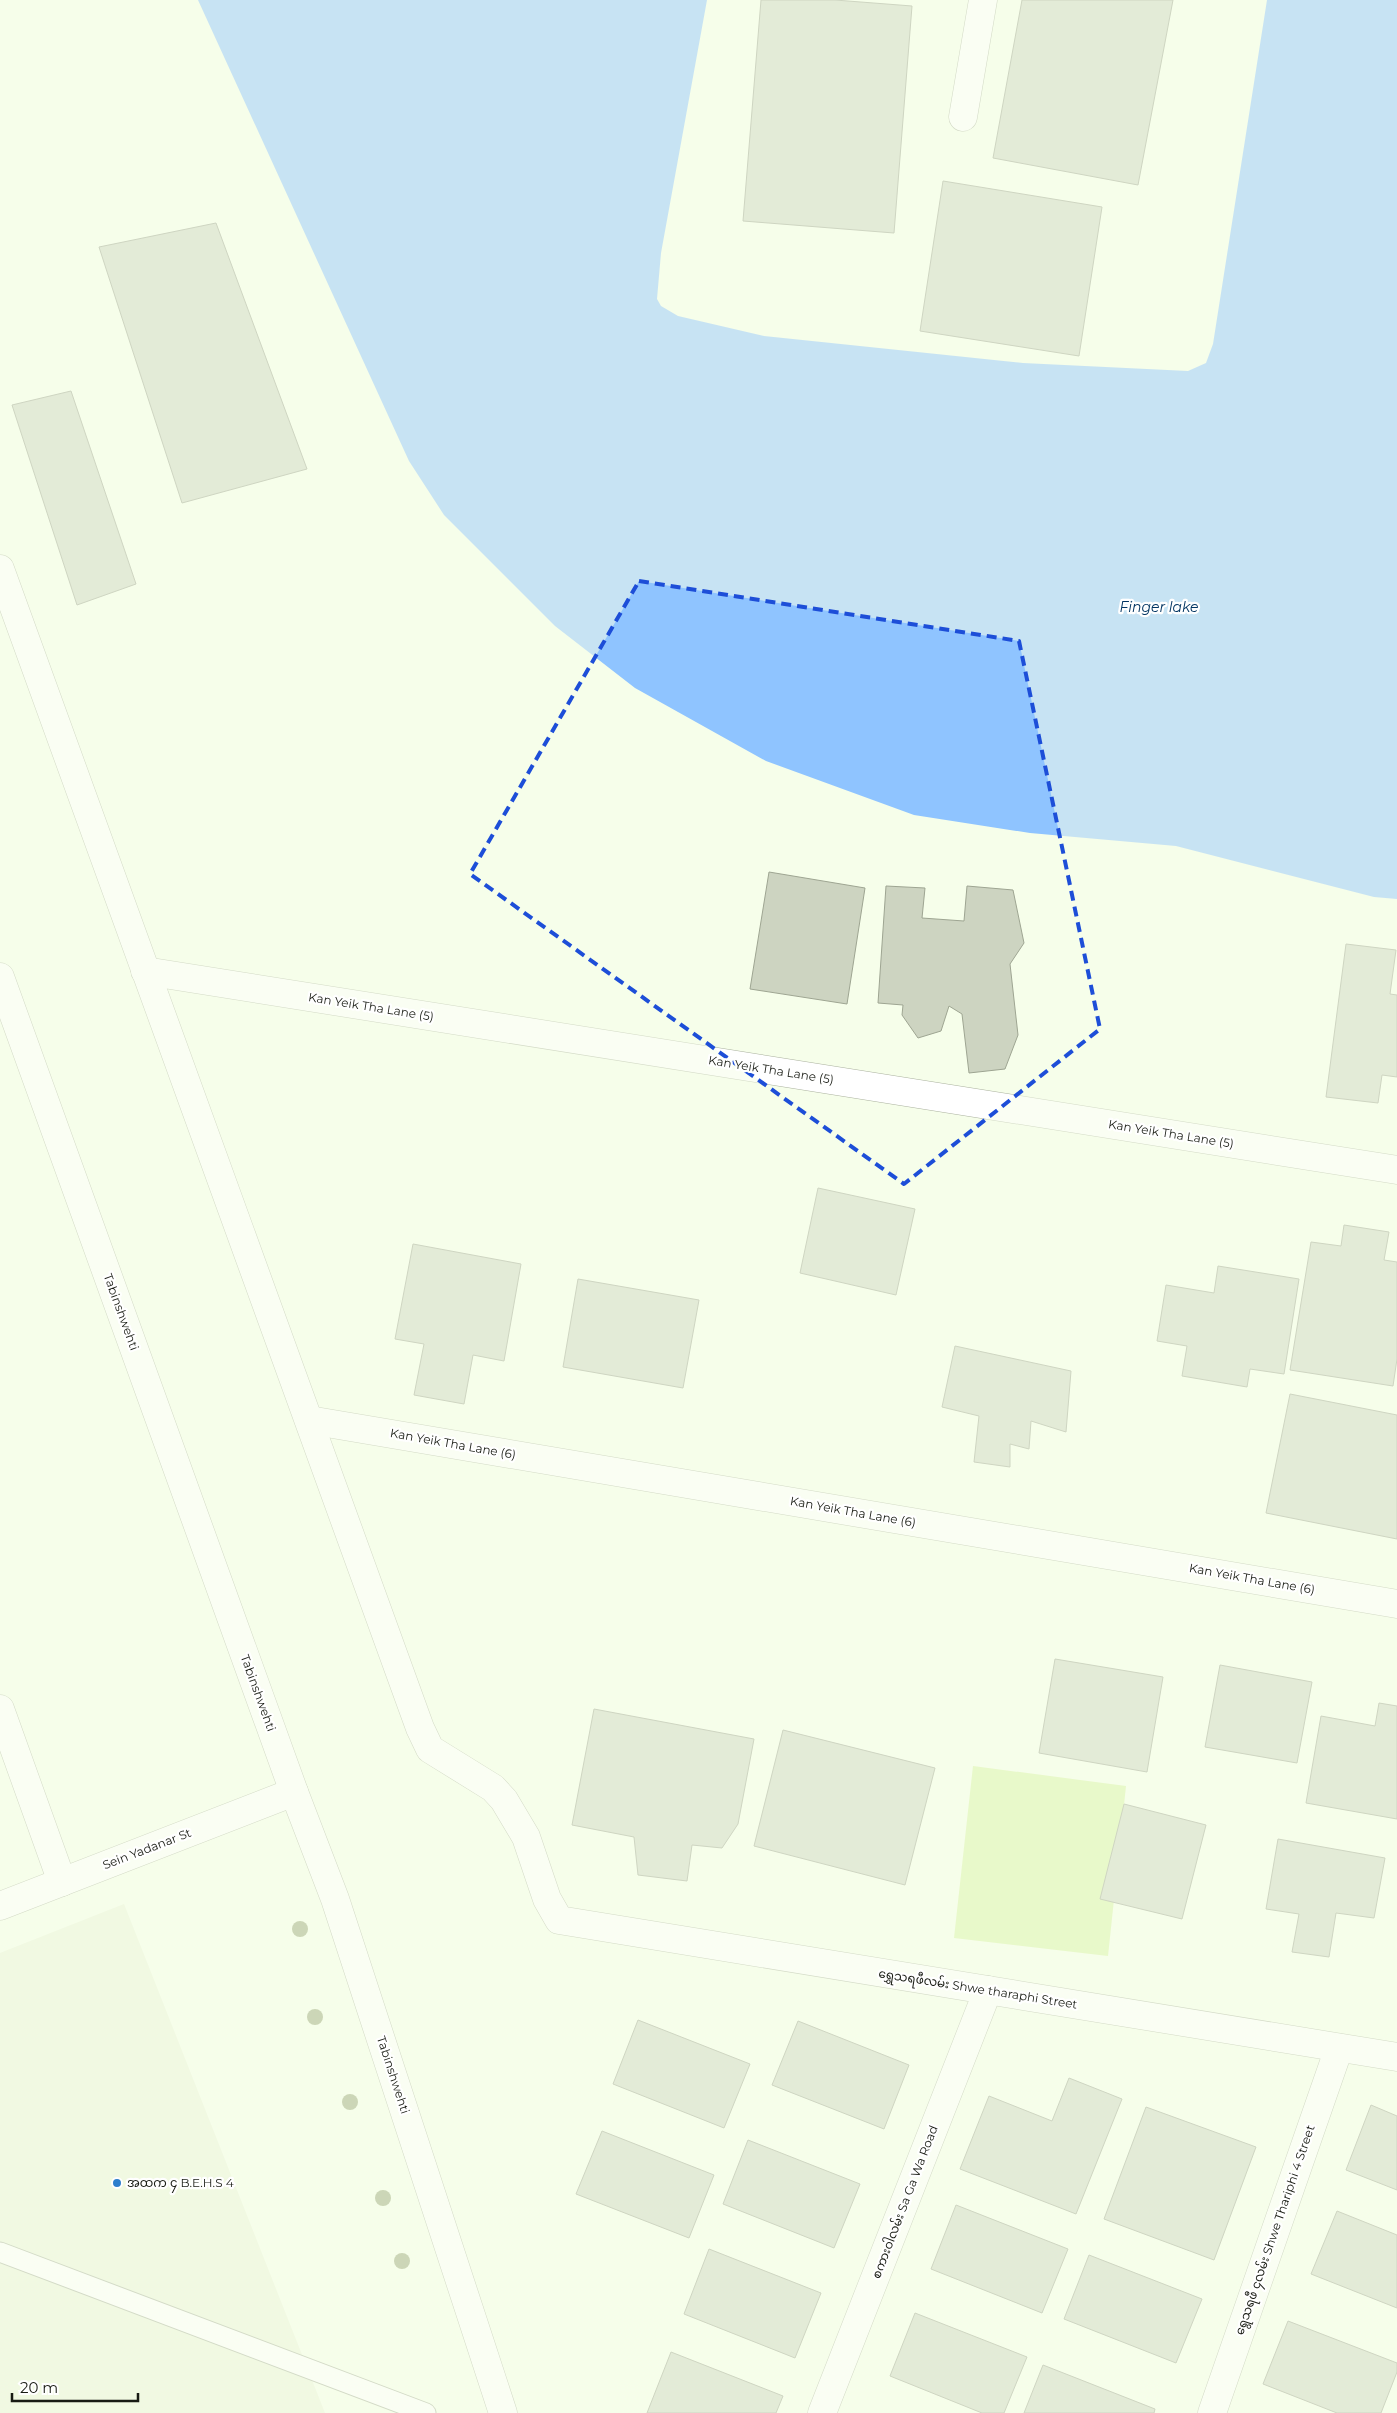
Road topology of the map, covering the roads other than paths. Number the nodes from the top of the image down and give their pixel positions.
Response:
1 (983, 0) edge
2 (963, 117) dead end
3 (0, 569) edge
4 (144, 971) junction
5 (0, 977) edge
6 (1397, 1170) edge
7 (309, 1420) junction
8 (1397, 1604) edge
9 (0, 1709) edge
10 (294, 1792) junction
11 (62, 1882) junction
12 (0, 1906) edge
13 (988, 1990) junction
14 (1339, 2048) junction
15 (1397, 2057) edge
16 (0, 2252) edge
17 (426, 2413) edge
18 (504, 2413) edge
19 (822, 2413) edge
20 (1212, 2413) edge

1 - 2 street
3 - 4 street
4 - 6 street, Kan Yeik Tha Lane (5)
4 - 7 street
5 - 10 street, Tabinshwehti
7 - 8 street, Kan Yeik Tha Lane (6)
7 - 13 street, ရွှေသရဖီလမ်း Shwe tharaphi Street
9 - 11 street
10 - 11 street, Sein Yadanar St
10 - 18 street, Tabinshwehti
11 - 12 street, Sein Yadanar St
13 - 14 street, ရွှေသရဖီလမ်း Shwe tharaphi Street
13 - 19 street, စကားဝါလမ်း Sa Ga Wa Road
14 - 15 street, ရွှေသရဖီလမ်း Shwe tharaphi Street
14 - 20 street, ရွေသရဖီ ၄လမ်း Shwe Thariphi 4 Street
16 - 17 lane

